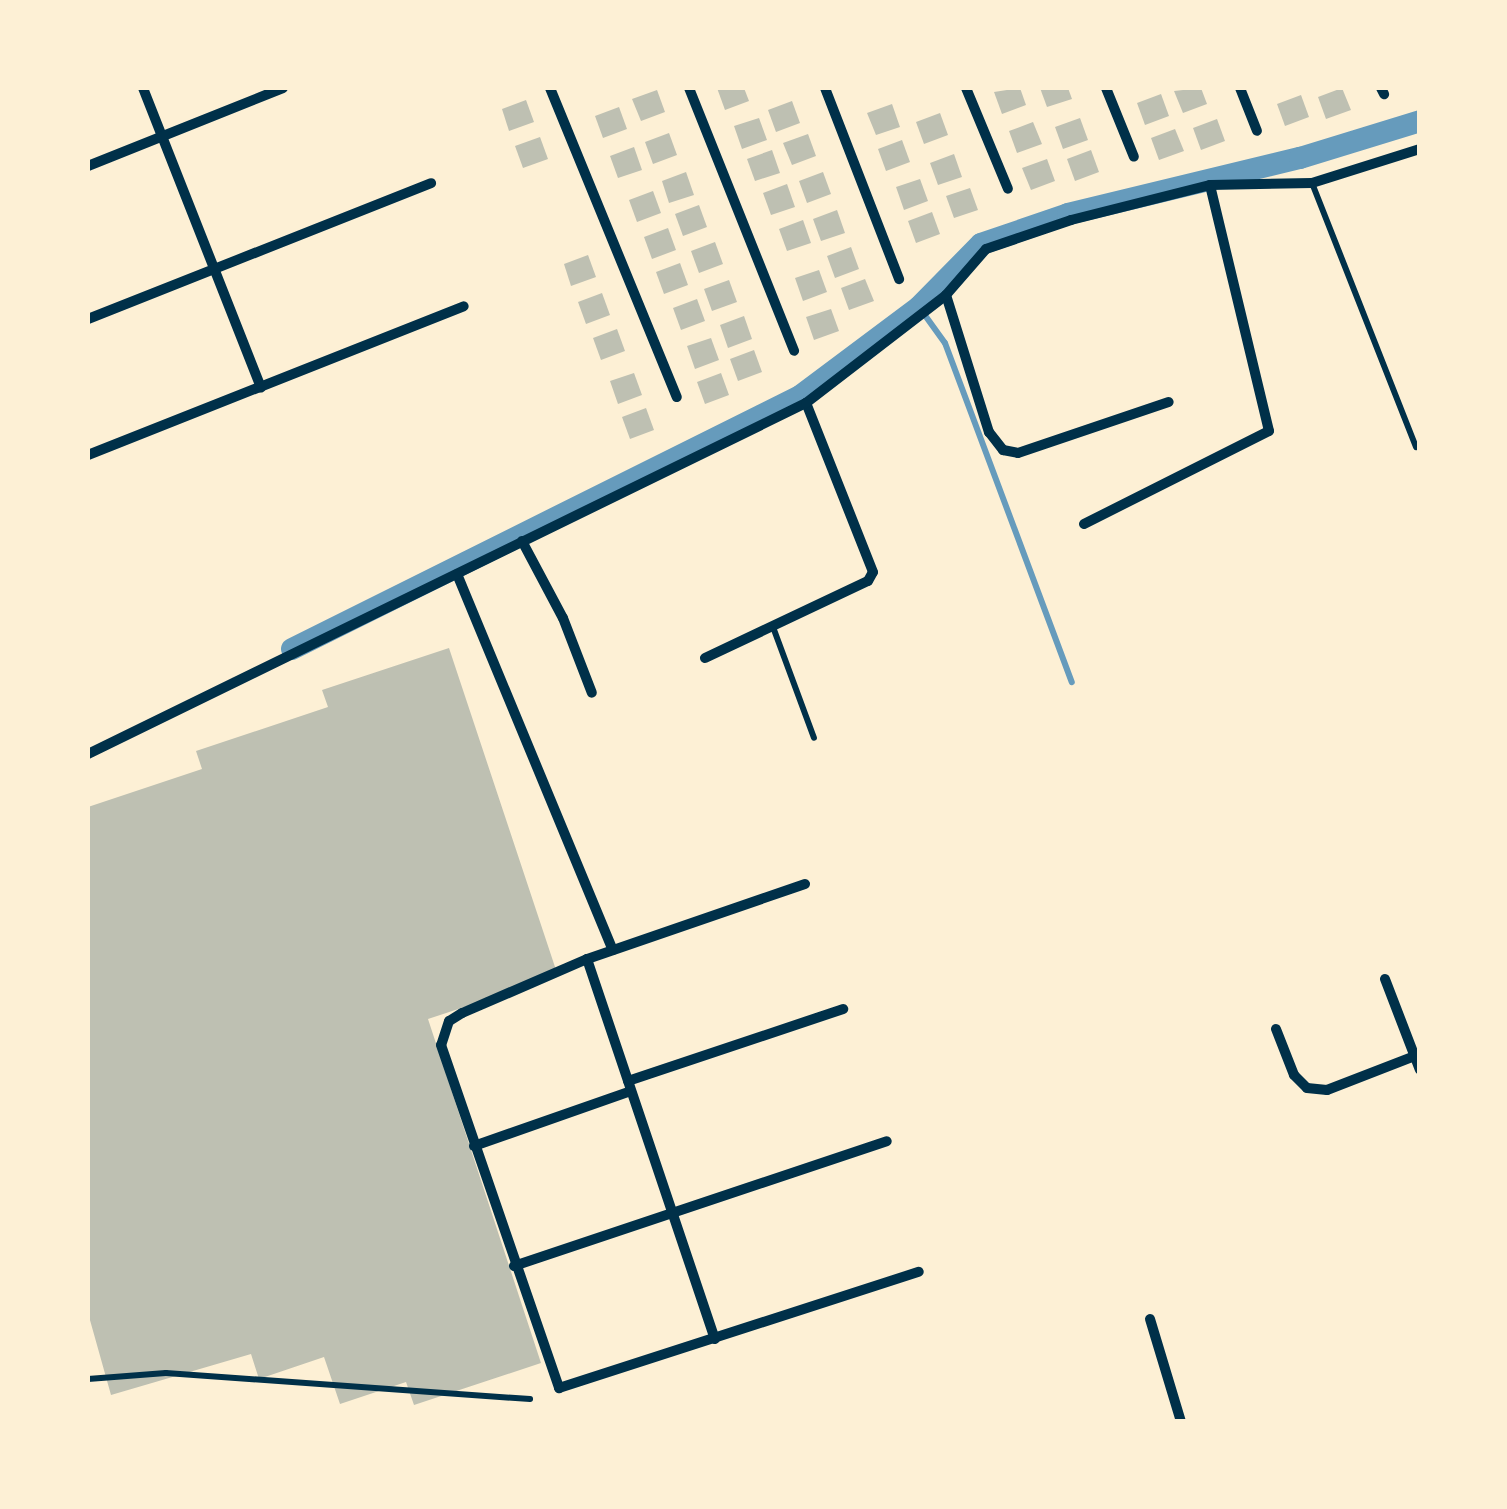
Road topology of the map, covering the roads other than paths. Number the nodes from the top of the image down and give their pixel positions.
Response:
1 (143, 88) edge
2 (282, 88) edge
3 (550, 88) edge
4 (690, 88) edge
5 (825, 88) edge
6 (966, 88) edge
7 (1106, 88) edge
8 (1240, 88) edge
9 (1257, 131) dead end
10 (162, 136) junction
11 (1420, 148) edge
12 (1134, 157) dead end
13 (88, 166) edge
14 (431, 183) dead end
15 (1312, 183) junction
16 (1210, 185) junction
17 (1008, 189) dead end
18 (214, 270) junction
19 (899, 279) dead end
20 (946, 295) junction
21 (464, 306) dead end
22 (88, 319) edge
23 (794, 350) dead end
24 (261, 388) junction
25 (676, 397) dead end
26 (1169, 402) dead end
27 (806, 403) junction
28 (1416, 446) dead end
29 (88, 455) edge
30 (1084, 524) dead end
31 (522, 542) junction
32 (457, 574) junction
33 (773, 626) junction
34 (705, 658) dead end
35 (592, 693) dead end
36 (814, 738) dead end
37 (88, 754) edge
38 (805, 884) dead end
39 (613, 950) junction
40 (586, 958) junction
41 (1385, 979) dead end
42 (843, 1009) dead end
43 (1276, 1029) dead end
44 (1417, 1055) edge
45 (1420, 1070) edge
46 (630, 1086) junction
47 (887, 1141) dead end
48 (474, 1146) junction
49 (672, 1212) junction
50 (514, 1266) junction
51 (919, 1272) dead end
52 (1150, 1319) dead end
53 (715, 1339) junction
54 (88, 1379) edge
55 (530, 1399) dead end
56 (1181, 1422) edge

1 - 10 street
2 - 10 street
3 - 25 street
4 - 23 street
5 - 19 street
6 - 17 street
7 - 12 street
8 - 9 street
10 - 13 street
10 - 18 street
11 - 15 street
14 - 18 street
15 - 16 street
15 - 28 lane
16 - 20 street
16 - 30 street
18 - 22 street
18 - 24 street
20 - 26 street
20 - 27 street
21 - 24 street
24 - 29 street
27 - 31 street
27 - 33 street
31 - 32 street
31 - 35 street
32 - 37 street
32 - 39 street
33 - 34 street
33 - 36 lane
38 - 39 street
39 - 40 street
40 - 46 street
40 - 48 street
41 - 44 street
42 - 46 street
43 - 44 street
44 - 45 street
46 - 48 street
46 - 49 street
47 - 49 street
48 - 50 street
49 - 50 street
49 - 53 street
50 - 53 street
51 - 53 street
52 - 56 street
54 - 55 lane

